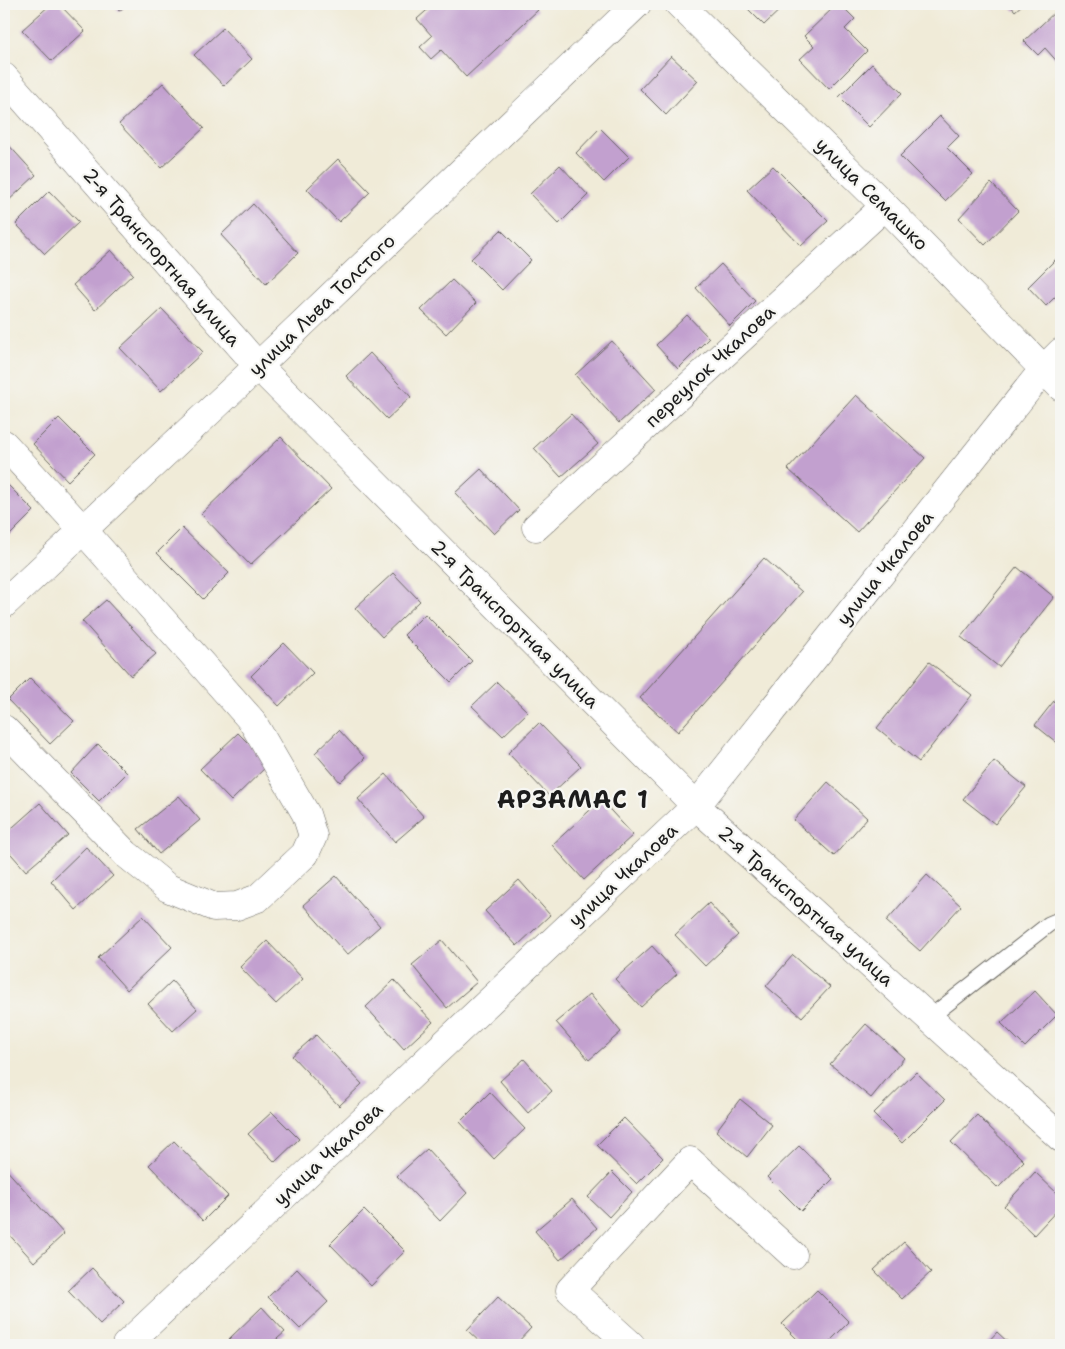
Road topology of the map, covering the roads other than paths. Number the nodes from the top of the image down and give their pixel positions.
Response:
1 (638, 4) edge
2 (679, 4) edge
3 (4, 77) edge
4 (885, 206) junction
5 (258, 366) junction
6 (1055, 370) edge
7 (4, 444) edge
8 (536, 527) dead end
9 (83, 530) junction
10 (4, 604) edge
11 (4, 729) edge
12 (696, 806) junction
13 (1061, 919) edge
14 (929, 1018) junction
15 (1061, 1138) edge
16 (793, 1255) dead end
17 (126, 1345) edge
18 (631, 1345) edge

1 - 5 street, улица Льва Толстого
2 - 4 street, улица Семашко
3 - 5 street, 2-я Транспортная улица
4 - 6 street, улица Семашко
4 - 8 street, переулок Чкалова
5 - 9 street, улица Льва Толстого
5 - 12 street, 2-я Транспортная улица
6 - 12 street, улица Чкалова
7 - 9 street
9 - 10 street, улица Льва Толстого
9 - 11 street
12 - 14 street, 2-я Транспортная улица
12 - 17 street, улица Чкалова
13 - 14 lane
14 - 15 street, 2-я Транспортная улица
16 - 18 street

